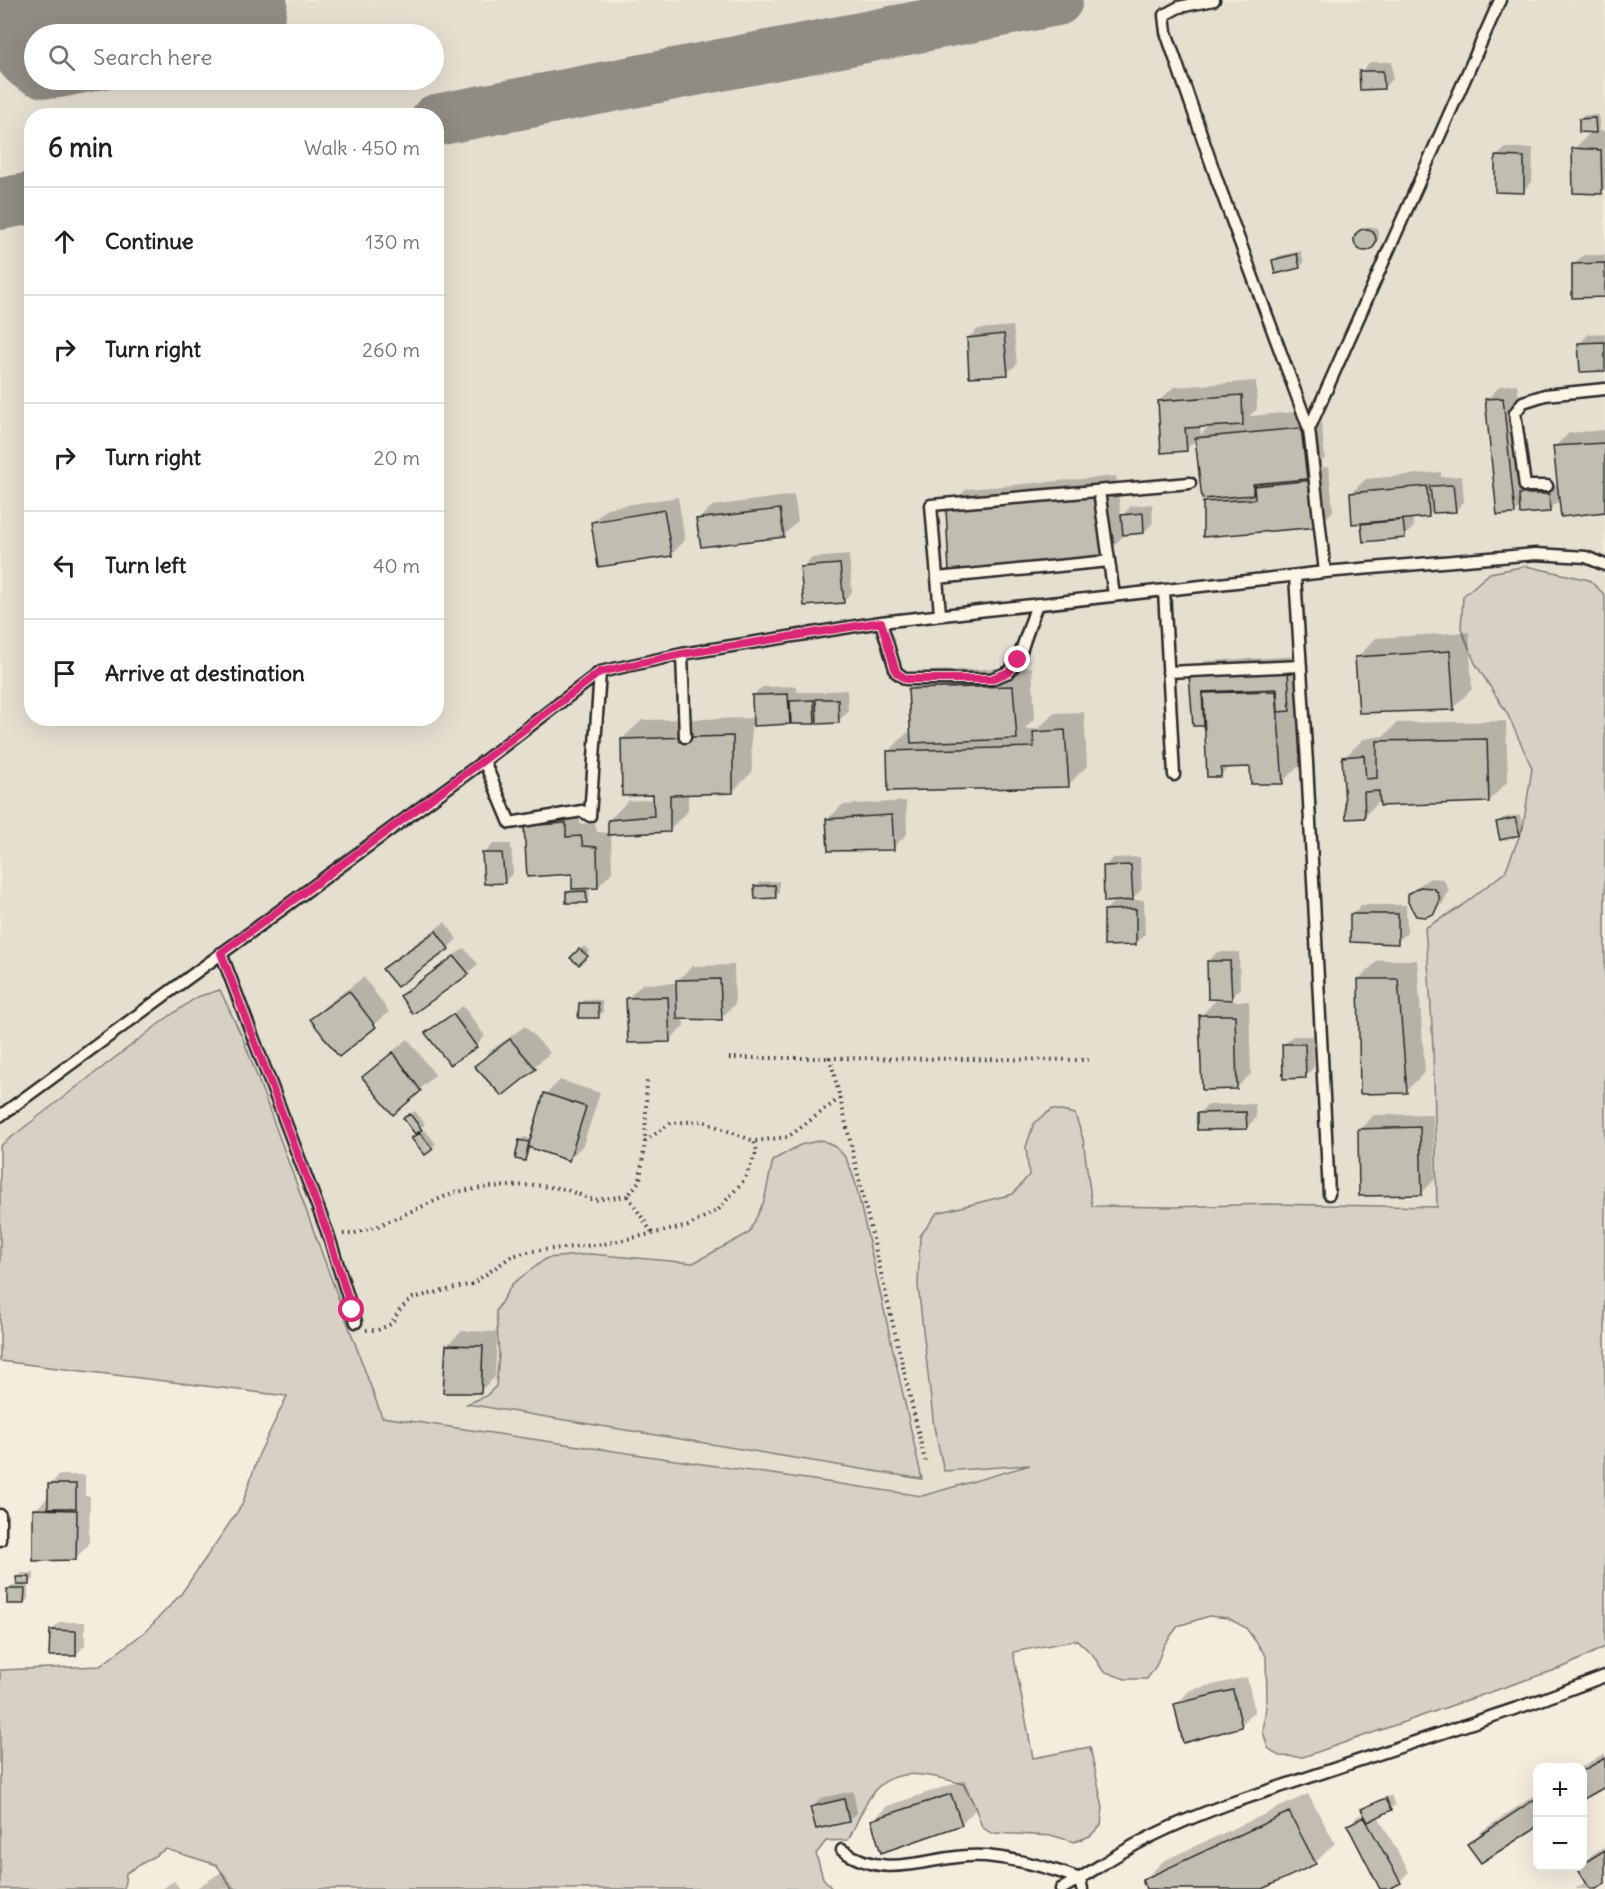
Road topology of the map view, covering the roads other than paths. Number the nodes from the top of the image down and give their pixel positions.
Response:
1 (1214, 0) edge
2 (1500, 0) edge
3 (1605, 389) edge
4 (1309, 429) junction
5 (1190, 483) dead end
6 (1547, 486) dead end
7 (1099, 491) junction
8 (1109, 561) junction
9 (1605, 565) edge
10 (1325, 572) junction
11 (1295, 576) junction
12 (937, 578) junction
13 (1164, 590) junction
14 (1114, 595) junction
15 (1037, 604) junction
16 (940, 614) junction
17 (881, 622) junction
18 (682, 654) junction
19 (1301, 666) junction
20 (600, 672) junction
21 (1168, 672) junction
22 (685, 737) dead end
23 (484, 760) junction
24 (1174, 775) dead end
25 (221, 953) junction
26 (0, 1116) edge
27 (1329, 1194) dead end
28 (356, 1322) road end
29 (0, 1515) edge
30 (0, 1540) edge
31 (1605, 1676) edge
32 (842, 1850) dead end
33 (1081, 1884) edge
34 (1061, 1889) edge

1 - 4 lane
2 - 4 lane
3 - 6 lane
4 - 10 lane
5 - 7 lane
7 - 8 lane
7 - 12 lane
8 - 12 lane
8 - 14 lane
9 - 10 lane
10 - 11 lane
11 - 13 lane
11 - 19 lane
12 - 16 lane
13 - 14 lane
13 - 21 lane
14 - 15 lane
15 - 16 lane
15 - 17 lane
16 - 17 lane
17 - 18 lane
18 - 20 lane
18 - 22 lane
19 - 21 lane
19 - 27 lane
20 - 23 lane
20 - 23 lane
21 - 24 lane
23 - 25 lane
25 - 26 lane
25 - 28 lane
29 - 30 lane
31 - 33 lane
32 - 33 lane
33 - 34 lane

